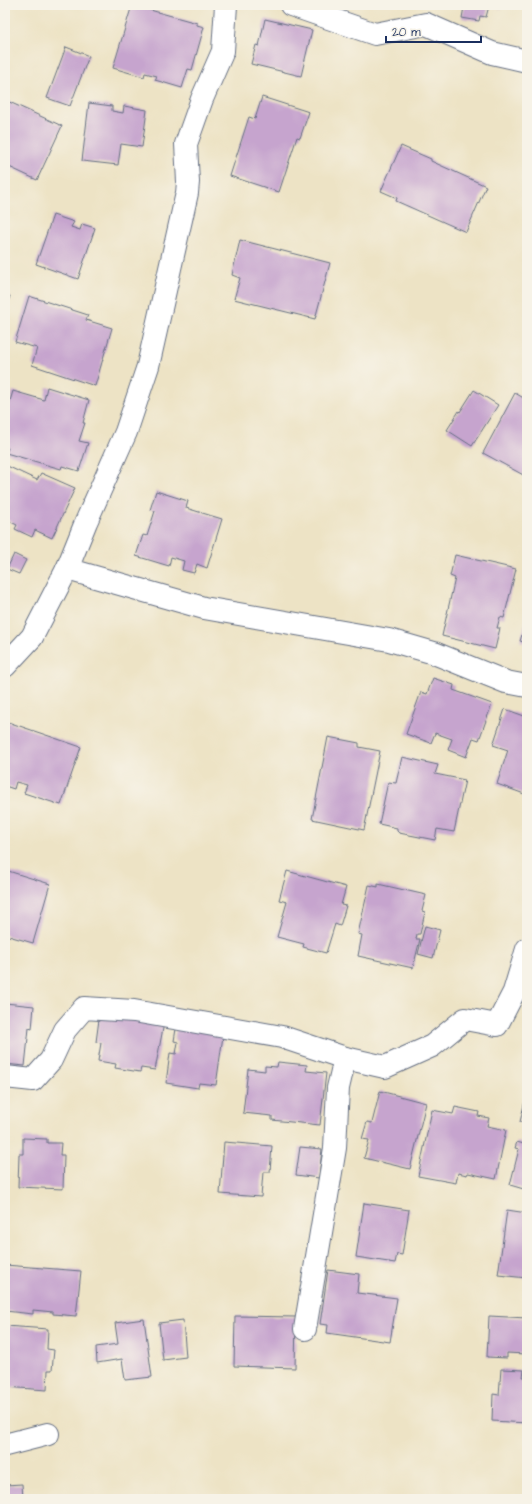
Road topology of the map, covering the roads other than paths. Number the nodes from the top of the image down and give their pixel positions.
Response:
1 (226, 5) edge
2 (291, 5) edge
3 (527, 60) edge
4 (67, 569) junction
5 (5, 666) edge
6 (527, 686) edge
7 (527, 949) edge
8 (345, 1058) junction
9 (5, 1077) edge
10 (305, 1330) dead end
11 (48, 1434) dead end
12 (5, 1445) edge

1 - 4 street
2 - 3 street
4 - 5 street
4 - 6 street
7 - 8 street
8 - 9 street
8 - 10 street
11 - 12 street

